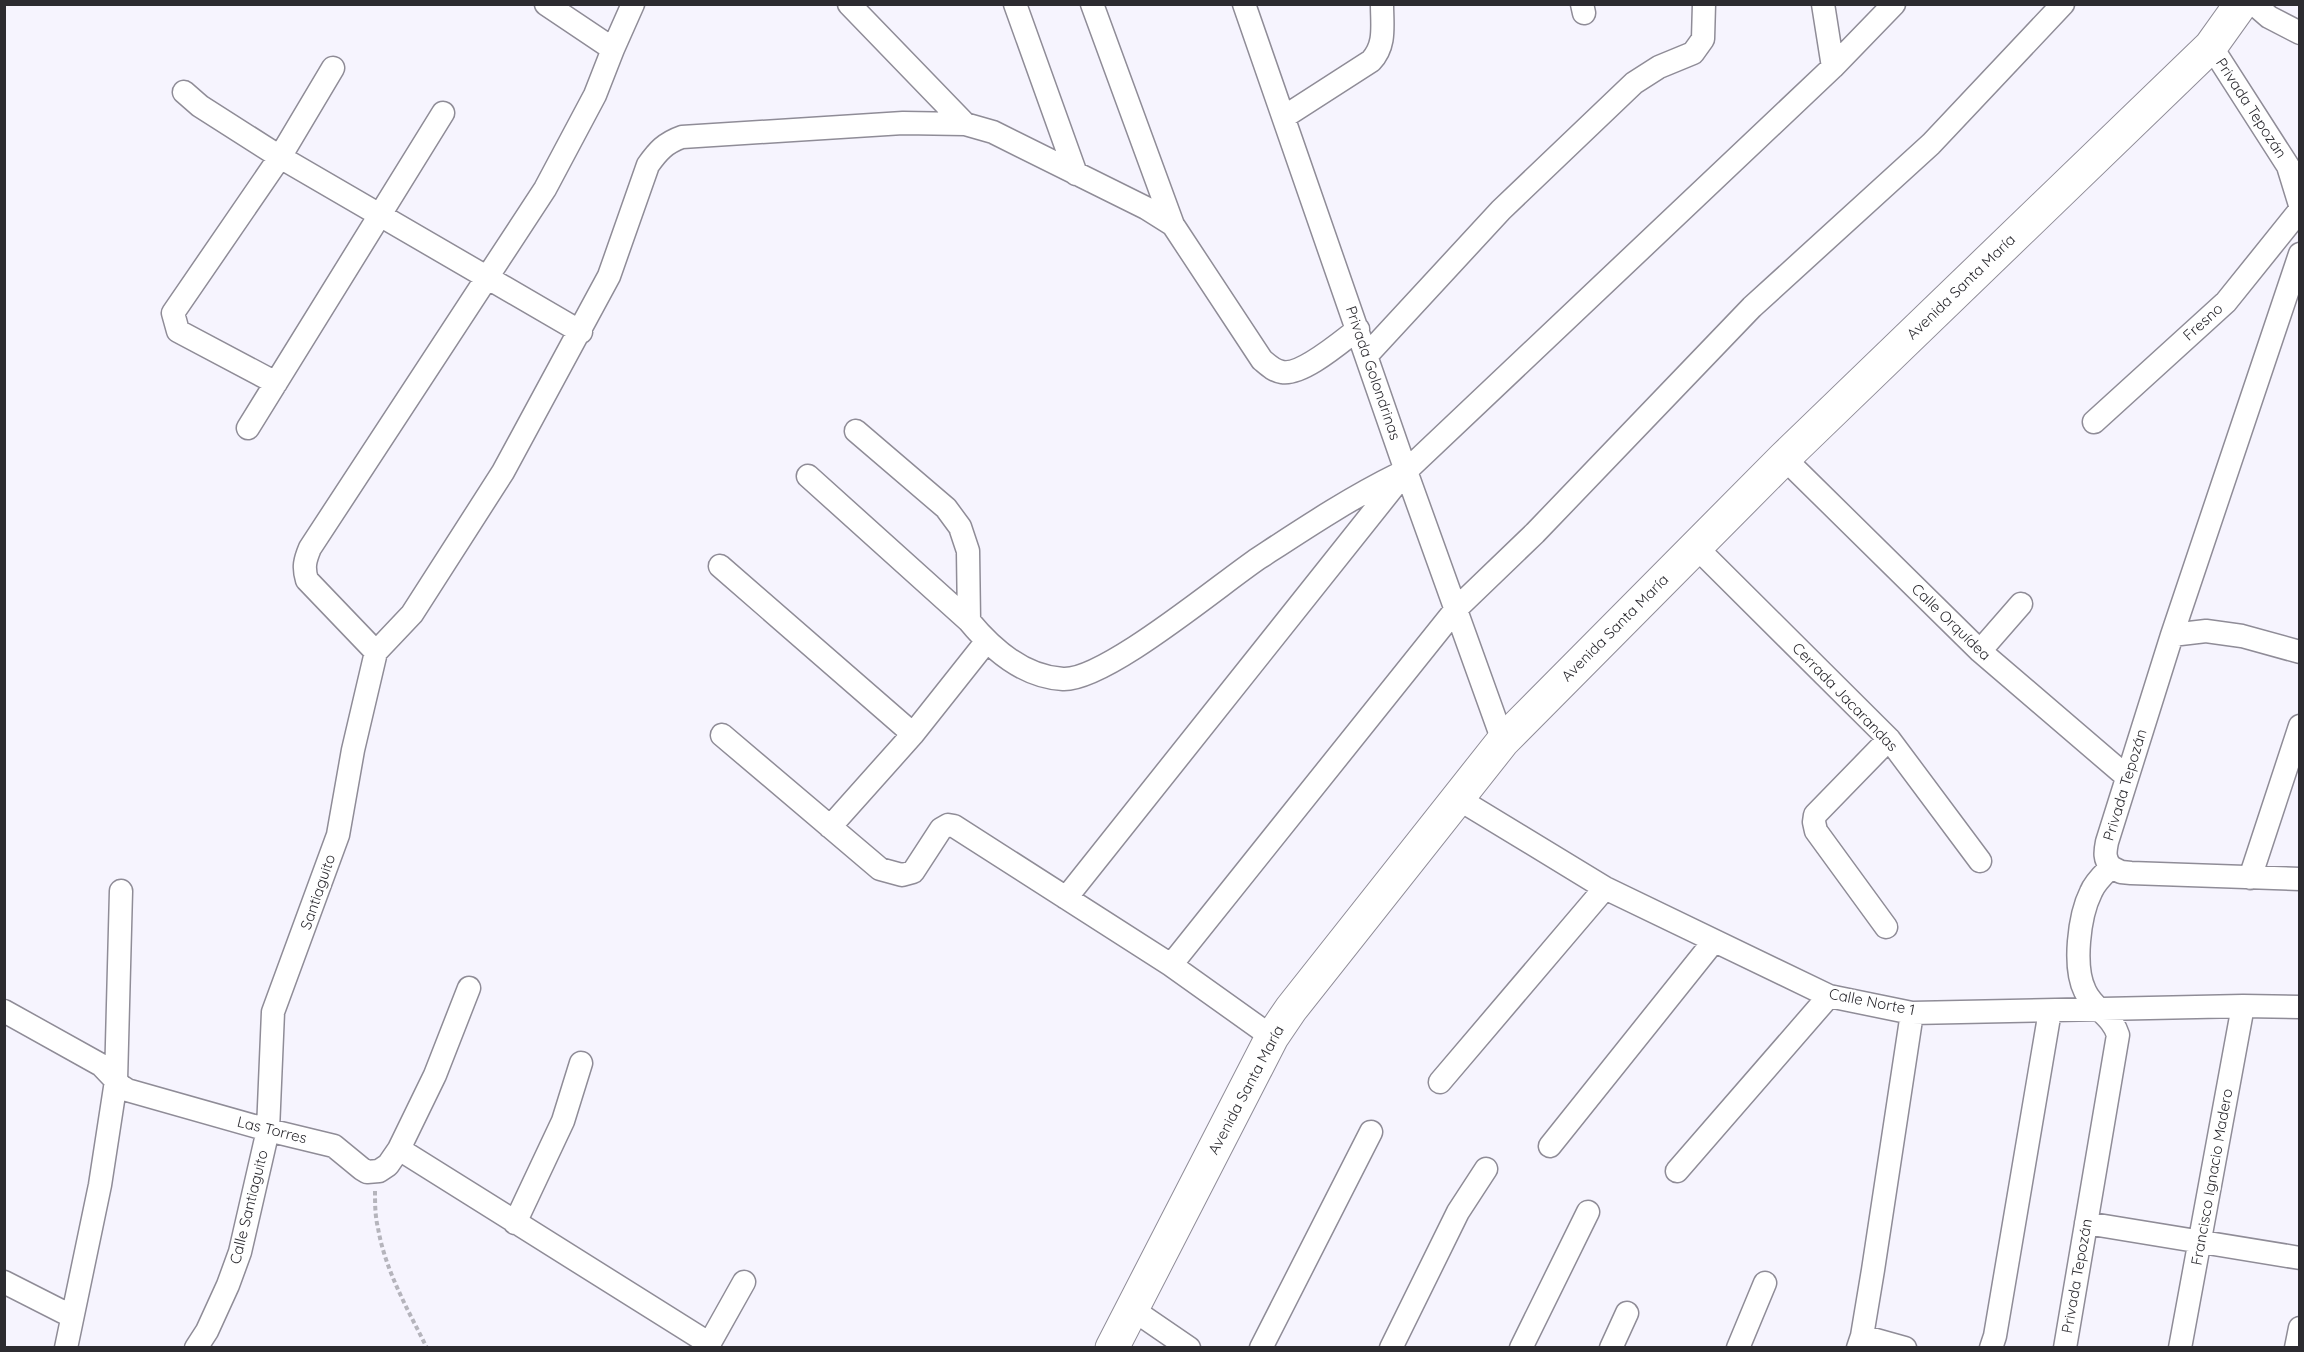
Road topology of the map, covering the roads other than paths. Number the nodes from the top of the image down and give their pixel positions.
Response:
1 (546, 4) edge
2 (633, 4) edge
3 (849, 4) edge
4 (1015, 4) edge
5 (1092, 4) edge
6 (1244, 4) edge
7 (1382, 4) edge
8 (1704, 4) edge
9 (1823, 4) edge
10 (1894, 4) edge
11 (2063, 4) edge
12 (2241, 4) edge
13 (2254, 4) edge
14 (2300, 33) edge
15 (2211, 46) junction
16 (613, 49) junction
17 (333, 68) dead end
18 (1833, 68) junction
19 (184, 92) dead end
20 (443, 113) dead end
21 (1284, 117) junction
22 (965, 124) junction
23 (280, 157) junction
24 (2294, 168) edge
25 (1076, 174) junction
26 (2300, 205) edge
27 (2300, 210) edge
28 (379, 216) junction
29 (1173, 225) junction
30 (2300, 255) edge
31 (487, 277) junction
32 (1358, 329) junction
33 (580, 332) junction
34 (1367, 355) junction
35 (276, 383) junction
36 (2094, 422) dead end
37 (248, 428) dead end
38 (856, 431) dead end
39 (1784, 458) junction
40 (1406, 471) junction
41 (808, 476) dead end
42 (1696, 547) junction
43 (720, 566) dead end
44 (2022, 604) dead end
45 (1456, 609) junction
46 (969, 621) junction
47 (2172, 635) junction
48 (986, 642) junction
49 (1980, 651) junction
50 (376, 652) junction
51 (2300, 652) edge
52 (2300, 726) edge
53 (722, 735) dead end
54 (913, 735) junction
55 (1889, 739) junction
56 (1503, 741) junction
57 (2127, 777) junction
58 (1457, 798) junction
59 (830, 827) junction
60 (1980, 861) dead end
61 (2111, 867) junction
62 (2250, 878) junction
63 (2300, 879) edge
64 (1605, 888) junction
65 (121, 891) dead end
66 (1066, 898) junction
67 (1886, 927) dead end
68 (1714, 941) junction
69 (1171, 965) junction
70 (470, 988) dead end
71 (1829, 996) junction
72 (2243, 1006) junction
73 (2300, 1007) edge
74 (2102, 1010) junction
75 (4, 1011) edge
76 (2050, 1011) junction
77 (1912, 1013) junction
78 (1272, 1037) junction
79 (581, 1063) dead end
80 (116, 1081) junction
81 (1440, 1082) dead end
82 (268, 1130) junction
83 (1371, 1132) dead end
84 (1550, 1146) dead end
85 (399, 1149) junction
86 (1486, 1169) dead end
87 (1677, 1171) dead end
88 (1588, 1212) dead end
89 (515, 1223) junction
90 (2086, 1223) junction
91 (2200, 1241) junction
92 (2300, 1258) edge
93 (4, 1282) edge
94 (744, 1282) dead end
95 (1765, 1283) dead end
96 (1132, 1309) junction
97 (1627, 1313) dead end
98 (71, 1316) junction
99 (2300, 1328) edge
100 (1860, 1342) edge
101 (709, 1346) edge
102 (66, 1347) edge
103 (196, 1347) edge
104 (1112, 1347) edge
105 (1189, 1347) edge
106 (1261, 1347) edge
107 (1391, 1347) edge
108 (1521, 1347) edge
109 (1611, 1347) edge
110 (1738, 1347) edge
111 (1905, 1347) edge
112 (1991, 1347) edge
113 (2065, 1347) edge
114 (2180, 1347) edge
115 (2296, 1347) edge

1 - 16 street
2 - 16 street
3 - 22 street
4 - 25 street
5 - 29 street
6 - 21 street, Privada Golondrinas
7 - 21 street
8 - 34 street
9 - 18 street
10 - 18 street
11 - 45 street
12 - 15 main road, Avenida Santa María
13 - 14 street
15 - 24 street, Privada Tepozán
15 - 39 main road, Avenida Santa María
16 - 31 street
17 - 23 street
18 - 40 street
19 - 23 street
20 - 28 street
21 - 32 street, Privada Golondrinas
22 - 25 street
22 - 33 street
23 - 28 street
23 - 35 street
24 - 26 street, Privada Tepozán
25 - 29 street
27 - 36 street, Fresno
28 - 31 street
28 - 35 street
29 - 32 street
30 - 47 street, Privada Tepozán
31 - 33 street
31 - 50 street
32 - 34 street, Privada Golondrinas
33 - 50 street
34 - 40 street, Privada Golondrinas
35 - 37 street
38 - 46 street
39 - 42 main road, Avenida Santa María
39 - 49 street, Calle Orquídea
40 - 45 street, Privada Golondrinas
40 - 48 street
40 - 66 street
41 - 46 street
42 - 55 street, Cerrada Jacarandas
42 - 56 main road, Avenida Santa María
43 - 54 street
44 - 49 street
45 - 56 street, Privada Golondrinas
45 - 69 street
46 - 48 street
47 - 51 street
47 - 57 street, Privada Tepozán
48 - 54 street
49 - 57 street, Calle Orquídea
50 - 82 street, Santiaguito
52 - 62 street
53 - 59 street
54 - 59 street
55 - 60 street, Cerrada Jacarandas
55 - 67 street
56 - 58 main road, Avenida Santa María
57 - 61 street, Privada Tepozán
58 - 64 street, Calle Norte 1
58 - 78 main road, Avenida Santa María
59 - 66 street
61 - 62 street
61 - 74 street, Privada Tepozán
62 - 63 street
64 - 68 street, Calle Norte 1
64 - 81 street
65 - 80 street
66 - 69 street
68 - 71 street, Calle Norte 1
68 - 84 street
69 - 78 street
70 - 85 street
71 - 77 street, Calle Norte 1
71 - 87 street
72 - 73 street, Calle Norte 1
72 - 74 street, Calle Norte 1
72 - 91 street, Francisco Ignacio Madero
74 - 76 street, Calle Norte 1
74 - 90 street, Privada Tepozán
75 - 80 street, Las Torres
76 - 77 street, Calle Norte 1
76 - 112 street
77 - 100 street
78 - 96 main road, Avenida Santa María
79 - 89 street
80 - 82 street, Las Torres
80 - 98 street
82 - 85 street, Las Torres
82 - 103 street, Calle Santiaguito
83 - 106 street
85 - 89 street
86 - 107 street
88 - 108 street
89 - 101 street
90 - 91 street
90 - 113 street, Privada Tepozán
91 - 92 street
91 - 114 street, Francisco Ignacio Madero
93 - 98 street
94 - 101 street
95 - 110 street
96 - 104 main road, Avenida Santa María
96 - 105 street
97 - 109 street
98 - 102 street
99 - 115 street
100 - 111 street

